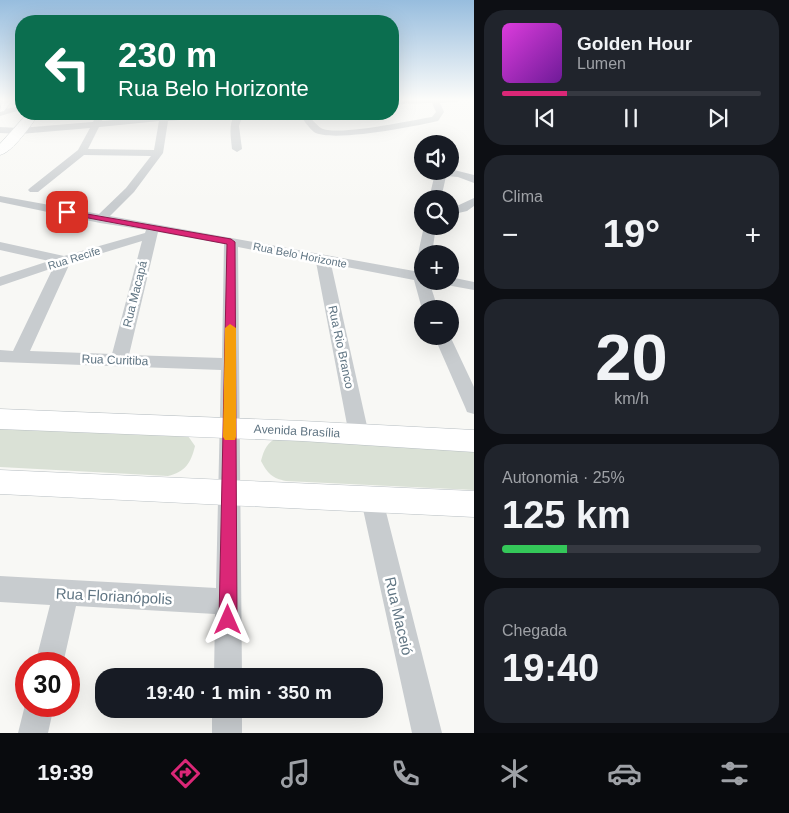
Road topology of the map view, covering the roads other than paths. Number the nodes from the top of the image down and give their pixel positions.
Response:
1 (17, 134) edge
2 (92, 134) edge
3 (161, 134) edge
4 (235, 134) edge
5 (238, 149) dead end
6 (0, 151) edge
7 (82, 152) junction
8 (158, 153) junction
9 (474, 180) edge
10 (34, 190) dead end
11 (436, 190) edge
12 (0, 200) edge
13 (474, 201) edge
14 (459, 209) edge
15 (100, 218) junction
16 (151, 232) junction
17 (231, 242) junction
18 (0, 246) edge
19 (64, 260) junction
20 (323, 260) junction
21 (414, 272) edge
22 (0, 282) edge
23 (459, 283) edge
24 (474, 286) edge
25 (446, 345) edge
26 (0, 356) edge
27 (19, 357) junction
28 (119, 360) junction
29 (230, 364) junction
30 (474, 407) edge
31 (0, 420) edge
32 (230, 428) junction
33 (359, 435) junction
34 (474, 441) edge
35 (0, 482) edge
36 (229, 493) junction
37 (372, 500) junction
38 (474, 504) edge
39 (0, 590) edge
40 (66, 594) junction
41 (228, 602) junction
42 (52, 652) edge
43 (228, 668) edge
44 (37, 717) edge
45 (227, 718) edge
46 (33, 733) edge
47 (227, 733) edge
48 (427, 733) edge

1 - 6 main road
2 - 7 street
3 - 8 street
4 - 5 street
7 - 8 street
7 - 10 street
8 - 15 street
9 - 11 street
12 - 15 street, Rua Belo Horizonte
13 - 14 street
15 - 16 street, Rua Belo Horizonte
16 - 17 street, Rua Belo Horizonte
16 - 19 street, Rua Recife
16 - 28 street, Rua Macapá
17 - 20 street, Rua Belo Horizonte
17 - 29 street
18 - 19 street
19 - 22 street, Rua Recife
19 - 27 street
20 - 21 street, Rua Belo Horizonte
20 - 33 street, Rua Rio Branco
23 - 24 street
25 - 30 street
26 - 27 street, Rua Curitiba
27 - 28 street, Rua Curitiba
28 - 29 street, Rua Curitiba
29 - 32 street
31 - 32 main road, Avenida Brasília
32 - 33 main road, Avenida Brasília
32 - 36 street
33 - 34 main road, Avenida Brasília
35 - 36 main road
36 - 37 main road
36 - 41 street
37 - 38 main road
37 - 48 street, Rua Maceió
39 - 40 street, Rua Florianópolis
40 - 41 street, Rua Florianópolis
40 - 42 street
41 - 43 street
44 - 46 street
45 - 47 street

